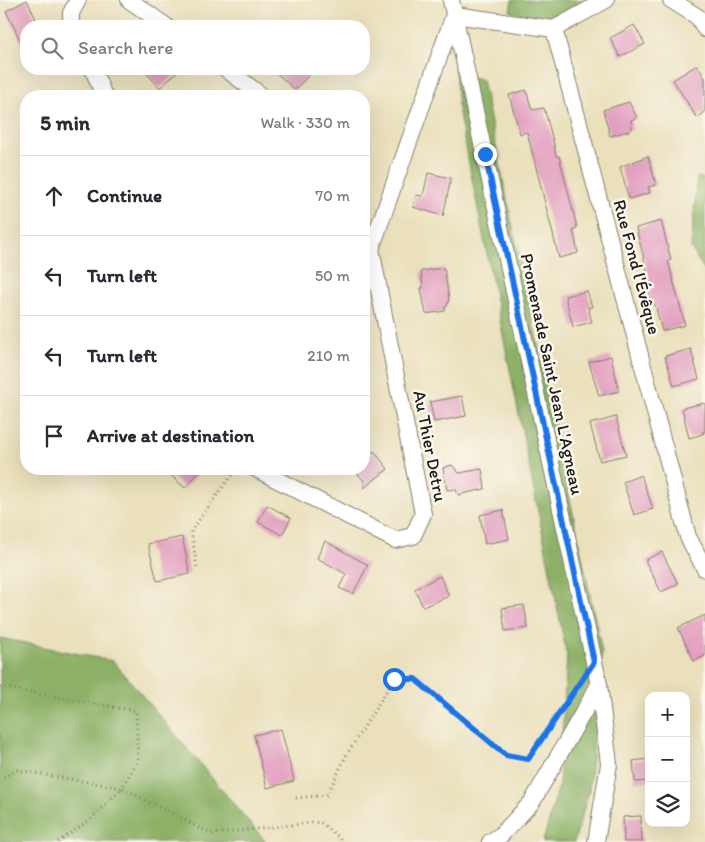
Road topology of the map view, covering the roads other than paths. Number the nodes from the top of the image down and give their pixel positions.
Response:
1 (78, 0) edge
2 (129, 0) edge
3 (606, 0) edge
4 (671, 0) edge
5 (452, 7) edge
6 (71, 20) edge
7 (157, 20) edge
8 (554, 29) junction
9 (705, 29) edge
10 (95, 75) edge
11 (234, 75) edge
12 (101, 90) edge
13 (254, 90) edge
14 (370, 236) edge
15 (370, 258) edge
16 (268, 475) edge
17 (705, 569) edge
18 (599, 686) junction
19 (490, 842) edge
20 (596, 842) edge

1 - 6 street
2 - 7 street
3 - 8 street
4 - 9 street
5 - 8 street
5 - 14 street, Au Thier Detru
5 - 18 street, Promenade Saint Jean L'Agneau
8 - 17 street, Rue Fond l'Évêque
10 - 12 street
11 - 13 street
15 - 16 street, Au Thier Detru
18 - 19 street
18 - 20 street, Promenade Saint Jean L'Agneau

